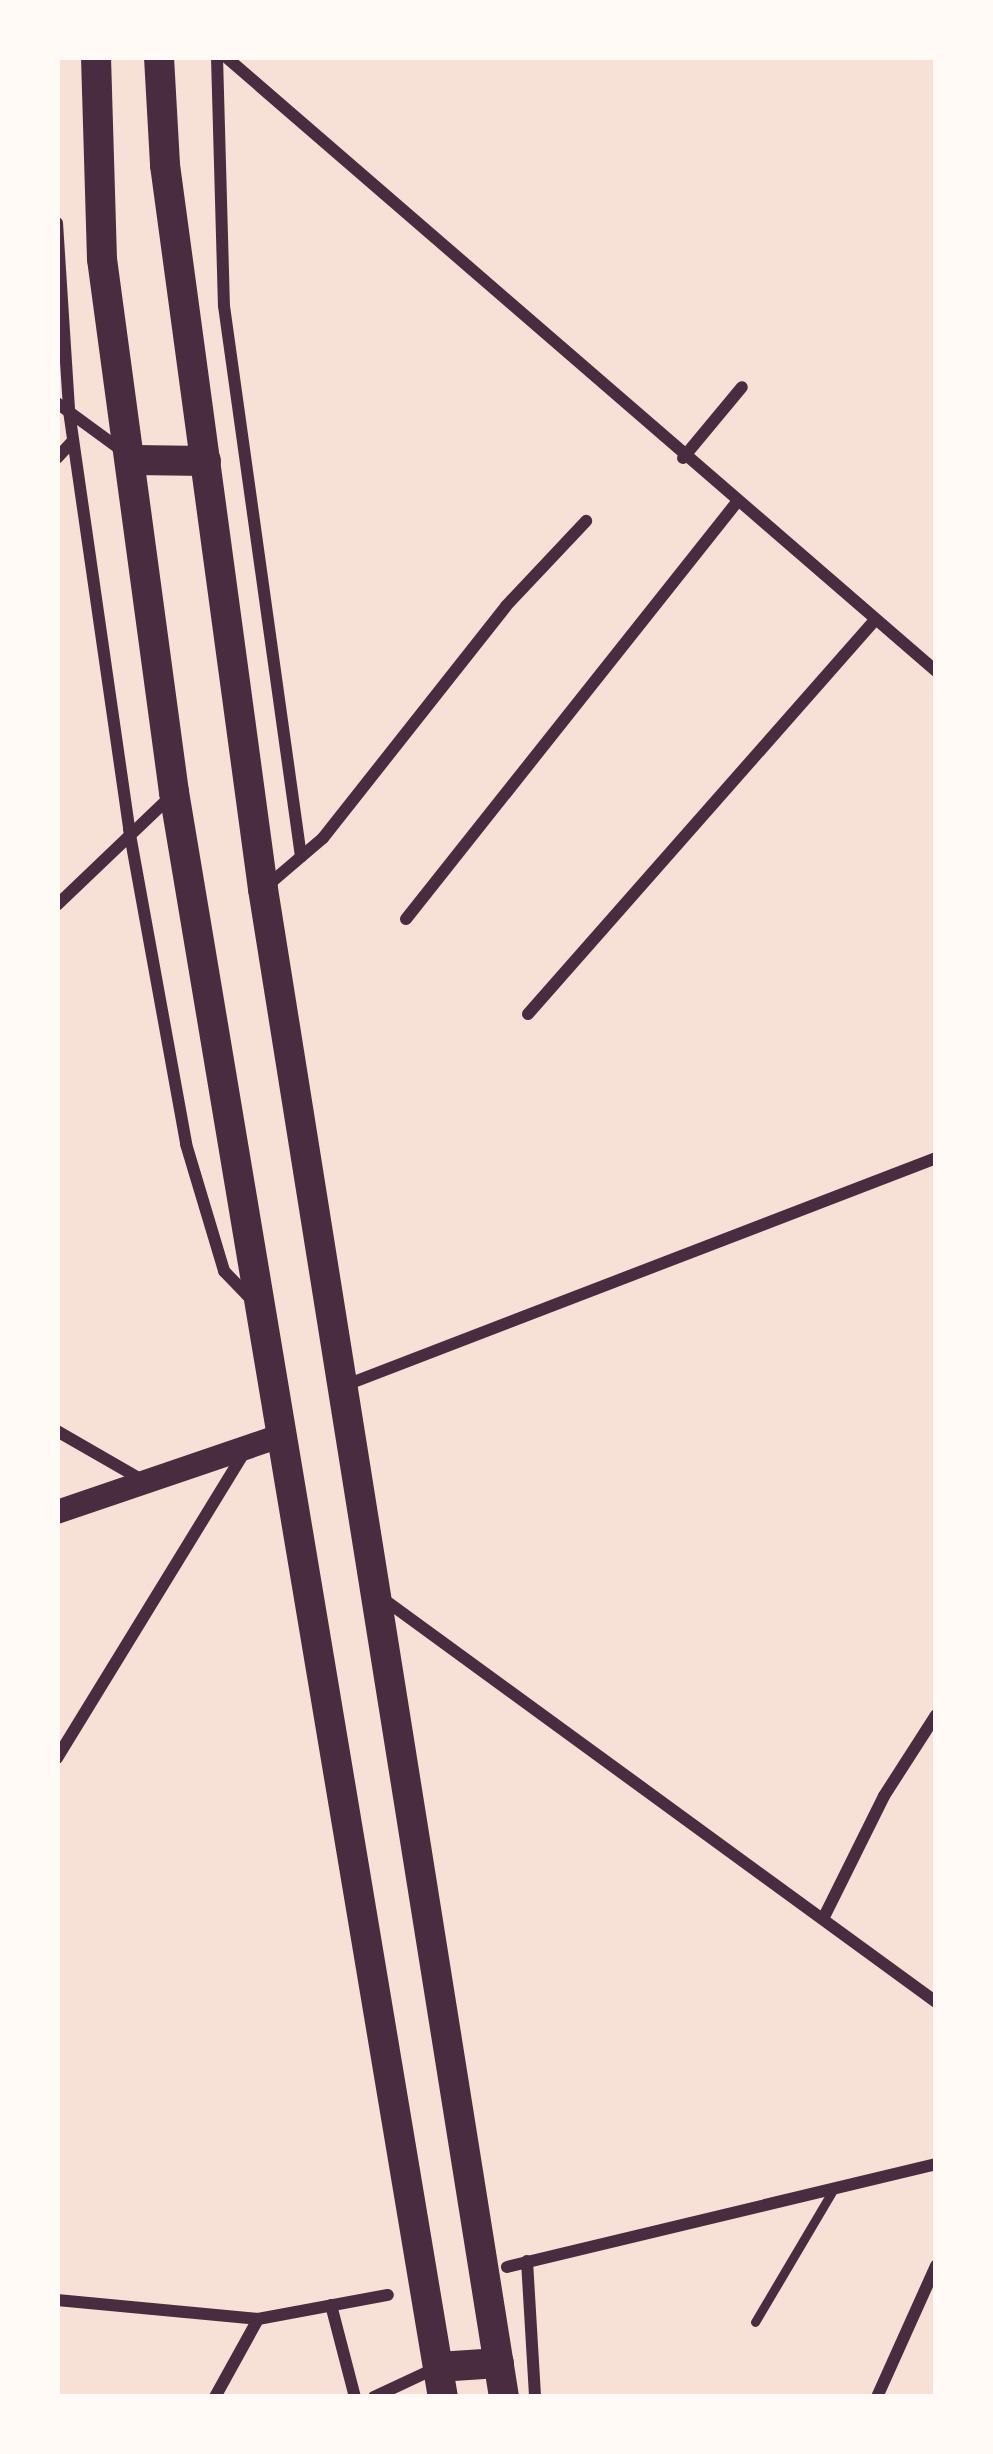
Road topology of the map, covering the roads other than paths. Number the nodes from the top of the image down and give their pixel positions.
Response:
1 (96, 57) edge
2 (160, 57) edge
3 (222, 57) edge
4 (57, 223) edge
5 (742, 387) dead end
6 (63, 407) edge
7 (73, 441) junction
8 (57, 458) edge
9 (683, 458) junction
10 (134, 460) junction
11 (206, 461) junction
12 (737, 502) junction
13 (586, 521) dead end
14 (875, 620) junction
15 (936, 671) edge
16 (175, 792) junction
17 (129, 829) junction
18 (302, 856) junction
19 (263, 889) junction
20 (57, 904) edge
21 (406, 919) dead end
22 (528, 1014) dead end
23 (936, 1158) edge
24 (262, 1310) junction
25 (339, 1387) junction
26 (57, 1430) edge
27 (283, 1435) junction
28 (248, 1447) junction
29 (146, 1482) junction
30 (57, 1512) edge
31 (372, 1591) junction
32 (936, 1715) edge
33 (57, 1758) edge
34 (824, 1919) junction
35 (936, 2002) edge
36 (936, 2164) edge
37 (832, 2192) junction
38 (527, 2261) junction
39 (936, 2266) edge
40 (507, 2267) dead end
41 (388, 2295) dead end
42 (57, 2300) edge
43 (331, 2305) junction
44 (258, 2318) junction
45 (754, 2322) dead end
46 (499, 2363) junction
47 (441, 2382) edge
48 (518, 2389) edge
49 (215, 2397) edge
50 (356, 2397) edge
51 (374, 2397) edge
52 (536, 2397) edge
53 (877, 2397) edge

1 - 10 main road
2 - 11 main road
3 - 9 street
3 - 18 street
4 - 6 street
5 - 9 street
6 - 7 street
6 - 10 street
7 - 8 street
7 - 17 street
9 - 12 street
10 - 11 main road
10 - 16 main road
11 - 19 main road
12 - 14 street
12 - 21 street
13 - 18 street
14 - 15 street
14 - 22 street
16 - 17 street
16 - 24 main road
17 - 20 street
17 - 24 street
18 - 19 street
19 - 25 main road
23 - 25 street
24 - 27 main road
25 - 31 main road
26 - 29 street
27 - 28 main road
27 - 47 main road
28 - 29 main road
28 - 33 street
29 - 30 main road
31 - 34 street
31 - 46 main road
32 - 34 street
34 - 35 street
36 - 37 street
37 - 38 street
37 - 45 lane
38 - 40 street
38 - 48 street
39 - 53 street
41 - 43 street
42 - 44 street
43 - 44 street
43 - 50 street
44 - 49 street
46 - 47 main road
46 - 48 main road
47 - 51 street
48 - 52 street

